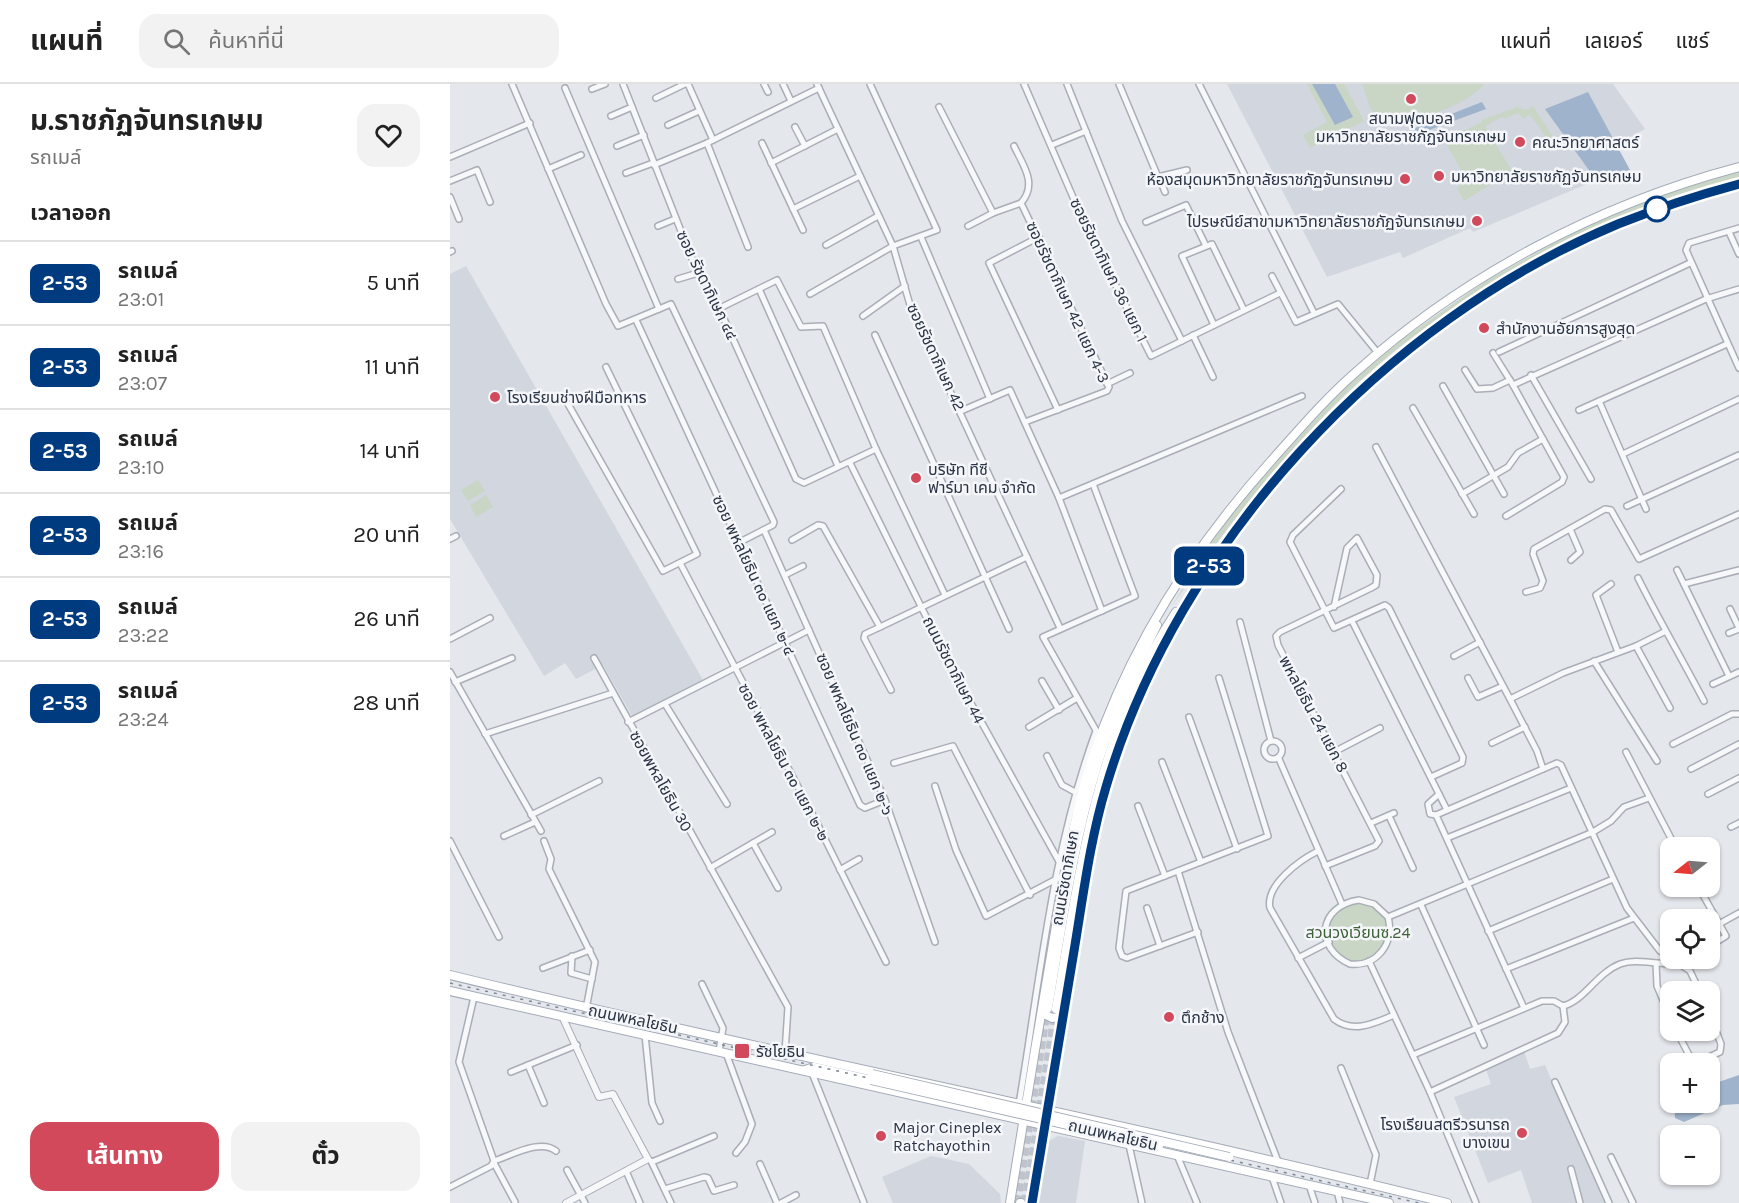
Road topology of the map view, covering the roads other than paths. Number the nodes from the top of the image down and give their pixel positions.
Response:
1 (512, 84) edge
2 (605, 84) edge
3 (623, 84) edge
4 (686, 84) edge
5 (764, 84) edge
6 (783, 84) edge
7 (870, 84) edge
8 (1024, 84) edge
9 (1067, 84) edge
10 (1119, 84) edge
11 (1200, 84) edge
12 (818, 86) edge
13 (565, 88) dead end
14 (592, 89) dead end
15 (768, 92) dead end
16 (656, 98) dead end
17 (791, 101) junction
18 (632, 106) junction
19 (939, 107) dead end
20 (699, 111) junction
21 (610, 116) dead end
22 (530, 123) junction
23 (668, 125) dead end
24 (795, 127) dead end
25 (838, 129) junction
26 (1086, 131) junction
27 (644, 135) junction
28 (713, 140) junction
29 (707, 143) junction
30 (762, 143) dead end
31 (1052, 145) junction
32 (618, 146) dead end
33 (805, 146) junction
34 (1014, 146) dead end
35 (581, 155) dead end
36 (450, 157) edge
37 (771, 163) junction
38 (654, 164) junction
39 (1739, 167) edge
40 (548, 169) junction
41 (1187, 170) dead end
42 (626, 173) dead end
43 (861, 176) junction
44 (1159, 177) junction
45 (450, 181) edge
46 (1739, 184) edge
47 (1165, 192) dead end
48 (450, 197) edge
49 (490, 202) dead end
50 (1021, 203) junction
51 (793, 209) junction
52 (993, 213) junction
53 (878, 216) junction
54 (459, 219) dead end
55 (675, 219) junction
56 (1146, 222) dead end
57 (658, 226) dead end
58 (968, 226) dead end
59 (1739, 228) edge
60 (803, 230) dead end
61 (1729, 232) junction
62 (921, 237) junction
63 (1039, 237) junction
64 (825, 244) dead end
65 (893, 246) junction
66 (1206, 246) junction
67 (748, 247) dead end
68 (1739, 254) edge
69 (1689, 263) junction
70 (698, 273) junction
71 (1272, 276) dead end
72 (678, 279) dead end
73 (905, 286) junction
74 (759, 289) junction
75 (1739, 289) edge
76 (1280, 292) junction
77 (810, 294) dead end
78 (1706, 299) junction
79 (720, 308) junction
80 (659, 309) junction
81 (1244, 310) junction
82 (1314, 313) junction
83 (862, 316) dead end
84 (636, 320) junction
85 (1214, 325) junction
86 (875, 335) dead end
87 (1193, 335) junction
88 (1182, 340) junction
89 (1727, 344) junction
90 (1378, 353) junction
91 (606, 367) dead end
92 (1739, 368) edge
93 (1465, 370) dead end
94 (1130, 373) dead end
95 (1531, 375) junction
96 (1213, 377) dead end
97 (1511, 383) junction
98 (1107, 384) junction
99 (1443, 386) dead end
100 (1302, 396) dead end
101 (990, 399) junction
102 (1739, 399) edge
103 (1599, 401) junction
104 (568, 404) dead end
105 (1413, 408) dead end
106 (1058, 410) junction
107 (1579, 410) dead end
108 (961, 411) junction
109 (1025, 422) junction
110 (1543, 439) junction
111 (1376, 447) dead end
112 (876, 449) junction
113 (1623, 454) junction
114 (1739, 454) edge
115 (850, 462) junction
116 (838, 466) junction
117 (1494, 475) junction
118 (1591, 479) dead end
119 (1093, 484) junction
120 (1341, 489) dead end
121 (1462, 494) junction
122 (1504, 494) dead end
123 (1059, 498) junction
124 (1642, 499) junction
125 (1627, 506) dead end
126 (1646, 509) dead end
127 (1474, 514) dead end
128 (1739, 514) edge
129 (1506, 516) dead end
130 (1570, 529) junction
131 (764, 530) junction
132 (456, 536) dead end
133 (450, 539) edge
134 (792, 540) dead end
135 (740, 542) junction
136 (1027, 557) junction
137 (1571, 560) dead end
138 (680, 563) junction
139 (803, 566) dead end
140 (1677, 570) dead end
141 (1739, 570) edge
142 (1184, 574) junction
143 (784, 575) junction
144 (985, 575) junction
145 (1638, 578) dead end
146 (1611, 584) dead end
147 (1684, 584) junction
148 (1527, 592) dead end
149 (945, 595) junction
150 (921, 606) junction
151 (1334, 607) junction
152 (1730, 609) dead end
153 (1102, 611) junction
154 (1325, 612) junction
155 (490, 618) dead end
156 (1352, 621) junction
157 (1240, 622) dead end
158 (880, 627) junction
159 (1060, 628) junction
160 (1009, 629) dead end
161 (1739, 629) edge
162 (810, 630) junction
163 (1664, 632) junction
164 (1729, 633) dead end
165 (450, 639) edge
166 (1480, 642) junction
167 (786, 643) junction
168 (1636, 646) junction
169 (1618, 652) junction
170 (1454, 656) dead end
171 (512, 658) dead end
172 (594, 658) dead end
173 (1594, 661) junction
174 (735, 670) junction
175 (450, 672) edge
176 (1739, 672) edge
177 (1729, 676) junction
178 (1219, 678) dead end
179 (1468, 678) dead end
180 (1042, 681) dead end
181 (455, 682) junction
182 (1713, 684) dead end
183 (1503, 686) junction
184 (891, 690) dead end
185 (613, 693) junction
186 (1077, 698) junction
187 (1510, 699) junction
188 (1704, 701) dead end
189 (665, 704) junction
190 (1670, 708) dead end
191 (1059, 710) junction
192 (1739, 714) edge
193 (1189, 717) dead end
194 (628, 722) junction
195 (1029, 727) dead end
196 (1525, 727) junction
197 (1380, 728) dead end
198 (1098, 732) junction
199 (485, 734) junction
200 (1271, 741) junction
201 (1492, 743) dead end
202 (1673, 744) dead end
203 (1739, 744) edge
204 (1334, 752) junction
205 (1626, 752) dead end
206 (1047, 756) dead end
207 (1279, 759) junction
208 (1657, 760) dead end
209 (1162, 762) dead end
210 (894, 763) dead end
211 (1543, 769) junction
212 (1691, 769) dead end
213 (1431, 777) junction
214 (1739, 777) edge
215 (599, 781) dead end
216 (935, 786) dead end
217 (1570, 788) junction
218 (1075, 792) junction
219 (1439, 794) junction
220 (1708, 794) dead end
221 (1649, 798) junction
222 (885, 800) junction
223 (727, 804) dead end
224 (1138, 806) dead end
225 (1447, 810) junction
226 (1437, 814) junction
227 (531, 815) junction
228 (535, 822) junction
229 (1371, 823) junction
230 (1739, 823) edge
231 (1731, 827) dead end
232 (541, 831) dead end
233 (772, 832) dead end
234 (1593, 832) junction
235 (504, 836) dead end
236 (1670, 837) edge
237 (1447, 838) junction
238 (450, 841) edge
239 (544, 841) dead end
240 (753, 843) junction
241 (1237, 849) junction
242 (1318, 851) junction
243 (859, 859) dead end
244 (1201, 862) junction
245 (1059, 865) junction
246 (1325, 866) junction
247 (710, 868) junction
248 (1413, 868) dead end
249 (840, 870) junction
250 (1178, 871) junction
251 (1066, 874) junction
252 (1165, 876) junction
253 (1613, 879) junction
254 (1057, 880) junction
255 (1468, 885) junction
256 (778, 888) dead end
257 (1030, 895) junction
258 (1342, 904) junction
259 (1421, 905) junction
260 (1147, 908) dead end
261 (1739, 913) edge
262 (1388, 917) junction
263 (1634, 918) junction
264 (1720, 923) edge
265 (1720, 926) edge
266 (1488, 931) junction
267 (1198, 932) junction
268 (499, 937) dead end
269 (1720, 940) edge
270 (935, 942) dead end
271 (1329, 942) junction
272 (1160, 946) junction
273 (590, 950) junction
274 (1660, 951) edge
275 (572, 956) junction
276 (1298, 958) junction
277 (886, 962) dead end
278 (1369, 962) junction
279 (1656, 963) junction
280 (1660, 963) edge
281 (543, 968) dead end
282 (1506, 969) junction
283 (450, 975) edge
284 (592, 979) junction
285 (450, 980) edge
286 (702, 984) dead end
287 (450, 989) edge
288 (1660, 993) edge
289 (523, 995) junction
290 (474, 997) junction
291 (519, 1006) junction
292 (1563, 1006) junction
293 (1053, 1007) junction
294 (1524, 1008) junction
295 (585, 1009) junction
296 (1394, 1015) junction
297 (562, 1016) junction
298 (1476, 1029) junction
299 (645, 1035) junction
300 (722, 1039) junction
301 (1683, 1041) edge
302 (1720, 1041) edge
303 (577, 1045) junction
304 (1484, 1045) dead end
305 (723, 1052) junction
306 (785, 1053) junction
307 (1413, 1055) junction
308 (813, 1058) junction
309 (528, 1065) junction
310 (1341, 1068) dead end
311 (802, 1070) junction
312 (511, 1072) dead end
313 (812, 1073) junction
314 (872, 1077) junction
315 (1555, 1082) dead end
316 (1430, 1092) junction
317 (974, 1093) junction
318 (544, 1103) dead end
319 (1022, 1104) junction
320 (972, 1108) junction
321 (1047, 1110) junction
322 (1084, 1118) junction
323 (1023, 1120) junction
324 (660, 1121) dead end
325 (1045, 1125) junction
326 (1080, 1133) junction
327 (714, 1136) dead end
328 (1130, 1145) junction
329 (556, 1151) dead end
330 (736, 1153) dead end
331 (1177, 1155) junction
332 (1611, 1157) dead end
333 (1228, 1159) junction
334 (650, 1160) junction
335 (494, 1162) junction
336 (1275, 1163) junction
337 (760, 1164) dead end
338 (1571, 1169) dead end
339 (567, 1170) dead end
340 (626, 1171) junction
341 (1272, 1177) junction
342 (1281, 1179) junction
343 (1370, 1184) junction
344 (734, 1185) dead end
345 (1309, 1185) junction
346 (450, 1187) edge
347 (665, 1190) junction
348 (1337, 1191) junction
349 (580, 1194) junction
350 (796, 1195) dead end
351 (514, 1202) edge
352 (566, 1203) edge
353 (585, 1203) edge
354 (640, 1203) edge
355 (671, 1203) edge
356 (779, 1203) edge
357 (864, 1203) edge
358 (1010, 1203) edge
359 (1032, 1203) edge
360 (1142, 1203) edge
361 (1197, 1203) edge
362 (1281, 1203) edge
363 (1315, 1203) edge
364 (1340, 1203) edge
365 (1389, 1203) edge
366 (1447, 1203) edge
367 (1476, 1203) edge
368 (1580, 1203) edge
369 (1608, 1203) edge
370 (1633, 1203) edge

1 - 22 street
2 - 14 street
3 - 18 street, ซอย รัชดาภิเษก ๔๔
4 - 16 street
4 - 20 street
5 - 15 street
6 - 17 street
7 - 62 street
8 - 31 street, ซอยรัชดาภิเษก 36 แยก 1
9 - 26 street
10 - 44 street
11 - 82 street
12 - 17 street
12 - 25 street, ซอยรัชดาภิเษก 42
13 - 80 street
17 - 28 street
18 - 21 street
18 - 27 street, ซอย รัชดาภิเษก ๔๔
19 - 52 street
20 - 23 street
20 - 28 street
22 - 36 street
22 - 40 street
24 - 33 street
25 - 33 street
25 - 43 street, ซอยรัชดาภิเษก 42
26 - 31 street
26 - 88 street
27 - 32 street
27 - 38 street, ซอย รัชดาภิเษก ๔๔
28 - 29 street
29 - 38 street
29 - 67 street
30 - 37 street
31 - 88 street, ซอยรัชดาภิเษก 36 แยก 1
33 - 37 street
34 - 50 street
35 - 40 street
37 - 51 street
38 - 42 street
38 - 55 street, ซอย รัชดาภิเษก ๔๔
39 - 90 main road, ถนนรัชดาภิเษก
40 - 84 street
41 - 44 street
43 - 51 street
43 - 53 street, ซอยรัชดาภิเษก 42
44 - 47 street
45 - 49 street
46 - 293 main road, ถนนรัชดาภิเษก
48 - 54 street
50 - 52 street, ซอยรัชดาภิเษก 42 แยก 4-3
50 - 63 street, ซอยรัชดาภิเษก 42 แยก 4-3
51 - 60 street
52 - 58 street, ซอยรัชดาภิเษก 42 แยก 4-3
53 - 64 street
53 - 65 street, ซอยรัชดาภิเษก 42
55 - 57 street
55 - 70 street, ซอย รัชดาภิเษก ๔๔
56 - 66 street
59 - 61 street
61 - 68 street
61 - 69 street
62 - 65 street
62 - 101 street
63 - 98 street, ซอยรัชดาภิเษก 42 แยก 4-3
63 - 106 street
65 - 73 street, ซอยรัชดาภิเษก 42
65 - 77 street
66 - 81 street
66 - 85 street
69 - 78 street
69 - 97 street
70 - 72 street
70 - 79 street, ซอย รัชดาภิเษก ๔๔
71 - 76 street
73 - 83 street
73 - 108 street, ซอยรัชดาภิเษก 42
74 - 79 street, ถนนรัชดาภิเษก 44
74 - 112 street, ถนนรัชดาภิเษก 44
74 - 116 street
75 - 78 street
76 - 81 street, ซอยรัชดาภิเษก 36 แยก 1
76 - 82 street
78 - 89 street
78 - 95 street
79 - 116 street, ซอย รัชดาภิเษก ๔๔
80 - 84 street
80 - 131 street
81 - 85 street, ซอยรัชดาภิเษก 36 แยก 1
82 - 90 street
84 - 135 street, ซอย พหลโยธิน ๓๐ แยก ๒-๔
85 - 87 street, ซอยรัชดาภิเษก 36 แยก 1
86 - 144 street
87 - 88 street, ซอยรัชดาภิเษก 36 แยก 1
87 - 96 street
89 - 92 street
89 - 103 street
90 - 142 main road, ถนนรัชดาภิเษก
91 - 138 street
93 - 97 street
94 - 98 street
95 - 97 street
95 - 118 street
97 - 110 street
98 - 106 street, ซอยรัชดาภิเษก 42 แยก 4-3
99 - 117 street
100 - 119 street
101 - 108 street
101 - 109 street
102 - 113 street
103 - 107 street
103 - 113 street
104 - 138 street
105 - 121 street
106 - 109 street, ซอยรัชดาภิเษก 42 แยก 4-3
108 - 136 street, ซอยรัชดาภิเษก 42
109 - 123 street
110 - 117 street
110 - 129 street
111 - 166 street
112 - 115 street
112 - 149 street, ถนนรัชดาภิเษก 44
113 - 124 street
114 - 124 street
115 - 116 street
115 - 150 street, ถนนรัชดาภิเษก 44
117 - 121 street
117 - 122 street
119 - 123 street
119 - 153 street
120 - 154 street
121 - 127 street
123 - 153 street
124 - 125 street
124 - 126 street
128 - 130 street
130 - 137 street
130 - 148 street
131 - 135 street
131 - 143 street, ซอย พหลโยธิน ๓๐ แยก ๒-๖
132 - 133 street
134 - 158 street
135 - 167 street, ซอย พหลโยธิน ๓๐ แยก ๒-๔
136 - 144 street
136 - 159 street, ซอยรัชดาภิเษก 42
138 - 174 street, ซอย พหลโยธิน ๓๐ แยก ๒-๒
139 - 143 street
140 - 147 street
141 - 147 street
142 - 198 main road, ถนนรัชดาภิเษก
142 - 293 main road, ถนนรัชดาภิเษก
143 - 162 street, ซอย พหลโยธิน ๓๐ แยก ๒-๖
144 - 149 street
144 - 160 street
145 - 163 street
146 - 169 street
147 - 177 street
149 - 150 street
150 - 158 street
150 - 245 street, ถนนรัชดาภิเษก 44
151 - 151 street, พหลโยธิน 24 แยก 8
151 - 154 street, พหลโยธิน 24 แยก 8
152 - 161 street
153 - 159 street
154 - 156 street
154 - 204 street, พหลโยธิน 24 แยก 8
155 - 165 street
156 - 213 street
156 - 213 street
157 - 200 street
158 - 184 street
159 - 186 street
161 - 164 street
162 - 167 street
162 - 222 street, ซอย พหลโยธิน ๓๐ แยก ๒-๖
163 - 168 street
163 - 188 street
166 - 170 street
166 - 183 street
167 - 174 street
167 - 222 street, ซอย พหลโยธิน ๓๐ แยก ๒-๔
168 - 169 street
168 - 190 street
169 - 173 street
171 - 181 street
172 - 185 street, ซอยพหลโยธิน 30
173 - 187 street
173 - 208 street
174 - 189 street
174 - 249 street, ซอย พหลโยธิน ๓๐ แยก ๒-๒
175 - 181 street
176 - 177 street
177 - 182 street
178 - 241 street
179 - 183 street
180 - 191 street
181 - 199 street
183 - 187 street
185 - 194 street, ซอยพหลโยธิน 30
185 - 199 street
186 - 191 street
186 - 198 street
187 - 196 street
189 - 194 street
189 - 223 street
191 - 195 street
192 - 202 street
193 - 241 street
194 - 247 street, ซอยพหลโยธิน 30
196 - 201 street
196 - 211 street
197 - 204 street
198 - 218 street
198 - 251 main road, ถนนรัชดาภิเษก
199 - 227 street
200 - 207 street
200 - 207 street
203 - 212 street
204 - 229 street, พหลโยธิน 24 แยก 8
205 - 221 street
206 - 218 street
207 - 242 street
209 - 244 street
210 - 257 street
211 - 217 street
211 - 225 street
213 - 219 street
214 - 220 street
215 - 227 street
216 - 257 street
217 - 234 street
217 - 237 street
218 - 245 street
219 - 225 street
219 - 226 street
221 - 234 street
221 - 236 street
222 - 270 street, ซอย พหลโยธิน ๓๐ แยก ๒-๖
224 - 252 street
225 - 226 street
226 - 237 street
227 - 228 street
228 - 232 street
228 - 235 street
229 - 246 street, พหลโยธิน 24 แยก 8
229 - 248 street
230 - 231 street
233 - 240 street
234 - 253 street
234 - 255 street
237 - 255 street
238 - 268 street
239 - 273 street
240 - 247 street
240 - 256 street
241 - 244 street
242 - 246 street
242 - 276 street
243 - 249 street
244 - 250 street
245 - 251 street, ถนนรัชดาภิเษก 44
245 - 254 street
246 - 258 street
247 - 306 street, ซอยพหลโยธิน 30
249 - 277 street, ซอย พหลโยธิน ๓๐ แยก ๒-๒
250 - 252 street
250 - 267 street
251 - 254 street
251 - 293 main road, ถนนรัชดาภิเษก
252 - 272 street
253 - 263 street
253 - 266 street
254 - 257 street
254 - 319 street
255 - 259 street
255 - 266 street
258 - 262 street
258 - 271 street
259 - 262 street
259 - 298 street
260 - 272 street
261 - 264 street
262 - 278 street
263 - 274 street
263 - 282 street
265 - 269 street
266 - 282 street
267 - 272 street
267 - 336 street
271 - 276 street
271 - 278 street
273 - 275 street
273 - 284 street
275 - 281 street
275 - 284 street
276 - 296 street
278 - 296 street
279 - 280 street
279 - 288 street
279 - 292 street
282 - 294 street
283 - 289 main road, ถนนพหลโยธิน
284 - 295 street
285 - 289 main road, ถนนพหลโยธิน
286 - 300 street
287 - 290 main road, ถนนพหลโยธิน
287 - 291 main road, ถนนพหลโยธิน
289 - 295 main road, ถนนพหลโยธิน
290 - 291 main road, ถนนพหลโยธิน
290 - 335 street
291 - 297 main road, ถนนพหลโยธิน
292 - 294 street
292 - 316 street
293 - 319 main road, ถนนรัชดาภิเษก
293 - 321 main road, ถนนรัชดาภิเษก
294 - 298 street
295 - 300 main road, ถนนพหลโยธิน
296 - 307 street
297 - 299 main road, ถนนพหลโยธิน
297 - 303 street
298 - 304 street
298 - 307 street
299 - 305 main road, ถนนพหลโยธิน
299 - 324 street
300 - 305 street
300 - 306 main road, ถนนพหลโยธิน
301 - 302 street
303 - 309 street
303 - 334 street
305 - 311 main road, ถนนพหลโยธิน
305 - 330 street
306 - 308 main road, ถนนพหลโยธิน
307 - 316 street
308 - 314 main road, ถนนพหลโยธิน
308 - 317 main road, ถนนพหลโยธิน
309 - 312 street
309 - 318 street
310 - 343 street
311 - 313 main road, ถนนพหลโยธิน
311 - 314 main road, ถนนพหลโยธิน
313 - 320 main road, ถนนพหลโยธิน
313 - 357 street
314 - 333 main road, ถนนพหลโยธิน, bridge
315 - 369 street
316 - 367 street
317 - 319 main road, ถนนพหลโยธิน
317 - 320 main road
319 - 321 main road, ถนนพหลโยธิน
319 - 323 main road, ถนนรัชดาภิเษก
320 - 323 main road, ถนนพหลโยธิน
321 - 322 main road, ถนนพหลโยธิน
321 - 325 main road, ถนนรัชดาภิเษก
322 - 326 main road
322 - 336 main road, ถนนพหลโยธิน
323 - 325 main road, ถนนพหลโยธิน
323 - 358 main road, ถนนรัชดาภิเษก
325 - 326 main road, ถนนพหลโยธิน
325 - 359 main road, ถนนรัชดาภิเษก
326 - 328 main road, ถนนพหลโยธิน
327 - 334 street
328 - 331 main road, ถนนพหลโยธิน
328 - 360 street
329 - 335 street
331 - 341 main road, ถนนพหลโยธิน
331 - 361 street
332 - 370 street
333 - 336 main road, ถนนพหลโยธิน
333 - 342 main road, ถนนพหลโยธิน
334 - 340 street
334 - 347 street
335 - 346 street
335 - 351 street
336 - 343 main road, ถนนพหลโยธิน
337 - 356 street
338 - 368 street
339 - 349 street
340 - 349 street
340 - 354 street
341 - 342 main road, ถนนพหลโยธิน
341 - 362 street
342 - 345 main road, ถนนพหลโยธิน
343 - 366 main road, ถนนพหลโยธิน
344 - 347 street
345 - 348 main road, ถนนพหลโยธิน
345 - 363 street
347 - 355 street
348 - 364 street
348 - 365 main road, ถนนพหลโยธิน
349 - 352 street
349 - 353 street
350 - 356 street

